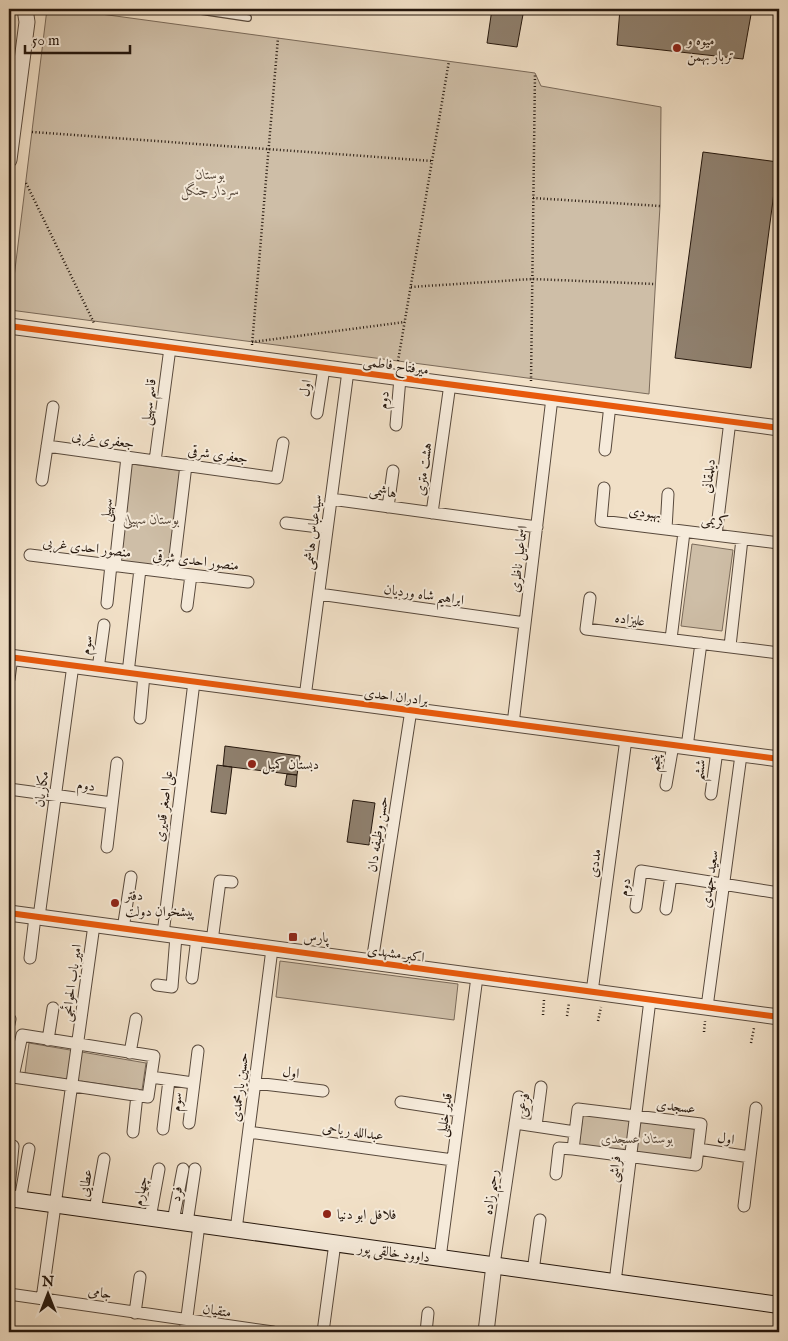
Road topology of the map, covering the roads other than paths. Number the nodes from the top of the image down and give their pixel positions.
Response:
1 (25, 9) edge
2 (188, 9) edge
3 (248, 18) dead end
4 (9, 160) edge
5 (9, 326) edge
6 (170, 348) junction
7 (324, 368) junction
8 (348, 371) junction
9 (400, 378) junction
10 (450, 384) junction
11 (552, 398) junction
12 (610, 405) junction
13 (52, 407) dead end
14 (317, 413) dead end
15 (730, 421) junction
16 (396, 425) dead end
17 (779, 428) edge
18 (282, 443) dead end
19 (47, 446) junction
20 (604, 450) dead end
21 (127, 457) junction
22 (155, 461) junction
23 (186, 465) junction
24 (393, 470) dead end
25 (42, 480) dead end
26 (604, 488) dead end
27 (668, 494) dead end
28 (331, 499) junction
29 (388, 506) junction
30 (432, 513) junction
31 (286, 523) dead end
32 (537, 527) junction
33 (327, 528) junction
34 (666, 529) junction
35 (684, 532) junction
36 (716, 535) junction
37 (742, 539) junction
38 (779, 543) edge
39 (30, 555) dead end
40 (113, 565) junction
41 (140, 569) junction
42 (173, 573) junction
43 (191, 575) junction
44 (248, 582) dead end
45 (319, 594) junction
46 (590, 598) dead end
47 (107, 602) dead end
48 (188, 606) dead end
49 (525, 623) junction
50 (104, 625) dead end
51 (671, 640) junction
52 (701, 644) junction
53 (730, 646) junction
54 (779, 653) edge
55 (10, 657) edge
56 (73, 665) junction
57 (98, 669) junction
58 (128, 673) junction
59 (144, 675) junction
60 (9, 679) edge
61 (194, 682) junction
62 (305, 697) junction
63 (411, 710) junction
64 (140, 718) dead end
65 (513, 724) junction
66 (626, 739) junction
67 (680, 746) junction
68 (717, 751) junction
69 (741, 754) junction
70 (779, 759) edge
71 (117, 763) dead end
72 (666, 785) dead end
73 (9, 789) edge
74 (711, 794) dead end
75 (55, 796) junction
76 (112, 803) junction
77 (107, 847) dead end
78 (671, 876) junction
79 (131, 877) dead end
80 (232, 882) dead end
81 (724, 883) junction
82 (779, 893) edge
83 (636, 907) dead end
84 (666, 909) dead end
85 (9, 913) edge
86 (37, 917) junction
87 (94, 925) junction
88 (123, 929) junction
89 (170, 935) junction
90 (204, 939) junction
91 (272, 949) junction
92 (30, 958) dead end
93 (372, 962) junction
94 (477, 976) junction
95 (192, 978) dead end
96 (157, 985) dead end
97 (592, 992) junction
98 (650, 1000) junction
99 (53, 1008) dead end
100 (707, 1008) junction
101 (779, 1017) edge
102 (136, 1019) dead end
103 (48, 1040) junction
104 (77, 1045) junction
105 (198, 1051) dead end
106 (130, 1052) junction
107 (13, 1058) edge
108 (151, 1077) junction
109 (169, 1080) junction
110 (193, 1082) junction
111 (255, 1083) junction
112 (72, 1087) junction
113 (541, 1087) dead end
114 (323, 1091) dead end
115 (137, 1095) junction
116 (519, 1097) dead end
117 (401, 1102) dead end
118 (756, 1108) dead end
119 (459, 1111) junction
120 (636, 1116) junction
121 (189, 1123) dead end
122 (515, 1123) junction
123 (536, 1126) junction
124 (163, 1129) dead end
125 (133, 1132) dead end
126 (249, 1132) junction
127 (575, 1132) junction
128 (13, 1146) dead end
129 (29, 1149) dead end
130 (573, 1150) junction
131 (698, 1150) junction
132 (631, 1157) junction
133 (750, 1157) junction
134 (104, 1160) dead end
135 (453, 1160) junction
136 (159, 1168) dead end
137 (183, 1169) dead end
138 (196, 1169) dead end
139 (556, 1174) dead end
140 (13, 1195) edge
141 (56, 1205) junction
142 (744, 1206) dead end
143 (96, 1210) junction
144 (150, 1218) junction
145 (540, 1220) dead end
146 (186, 1223) junction
147 (236, 1230) junction
148 (335, 1243) junction
149 (440, 1258) junction
150 (494, 1265) junction
151 (533, 1271) junction
152 (140, 1277) dead end
153 (615, 1282) junction
154 (9, 1294) edge
155 (42, 1299) junction
156 (779, 1305) edge
157 (135, 1313) junction
158 (428, 1313) dead end
159 (186, 1326) edge
160 (273, 1332) edge
161 (323, 1332) edge
162 (426, 1332) edge
163 (486, 1332) edge

1 - 4 street
2 - 3 lane
5 - 6 street, میرفتاح فاطمی
6 - 7 street, میرفتاح فاطمی
6 - 22 street, قاسم سهیلی
7 - 8 street, میرفتاح فاطمی
7 - 14 street, اول
8 - 9 street, میرفتاح فاطمی
8 - 28 street, سیدعباس هاشمی
9 - 10 street, میرفتاح فاطمی
9 - 16 street, دوم
10 - 11 street, میرفتاح فاطمی
10 - 30 street, هشت متری
11 - 12 street, میرفتاح فاطمی
11 - 32 street, اسماعیل ناظری
12 - 15 street, میرفتاح فاطمی
12 - 20 street
13 - 19 street
15 - 17 street, میرفتاح فاطمی
15 - 36 street, دیلمقانی
18 - 23 street, جعفری شرقی
19 - 21 street, جعفری غربی
19 - 25 street
21 - 22 street, جعفری غربی
21 - 40 street, سهیلی
22 - 23 street, جعفری شرقی
23 - 42 street
24 - 29 street
26 - 34 street, بهبودی
27 - 34 street
28 - 29 street, هاشمی
28 - 33 street, سیدعباس هاشمی
29 - 30 street, هاشمی
30 - 32 street, هشت متری
31 - 33 street
32 - 49 street, اسماعیل ناظری
33 - 45 street, سیدعباس هاشمی
34 - 35 street, بهبودی
35 - 36 street, کریمی
35 - 51 street, کریمی
36 - 37 street, کریمی
37 - 38 street
37 - 53 street, کریمی
39 - 40 street, منصور احدی غربی
40 - 41 street, منصور احدی غربی
40 - 47 street
41 - 42 street, منصور احدی شرقی
41 - 58 street
42 - 43 street, منصور احدی شرقی
43 - 44 street, منصور احدی شرقی
43 - 48 street
45 - 49 street, ابراهیم شاه وردیان
45 - 62 street, سیدعباس هاشمی
46 - 51 street, علیزاده
49 - 65 street, اسماعیل ناظری
50 - 57 street, سوم
51 - 52 street
52 - 53 street
52 - 67 street
53 - 54 street
55 - 56 street, برادران احدی
55 - 60 street
56 - 57 street, برادران احدی
56 - 75 street, مکاریان
57 - 58 street, برادران احدی
58 - 59 street, برادران احدی
59 - 61 street, برادران احدی
59 - 64 street
61 - 62 street, برادران احدی
61 - 89 street, علی اصغر قدیری
62 - 63 street, برادران احدی
63 - 65 street, برادران احدی
63 - 93 street, حسن وظیفه دان
65 - 66 street, برادران احدی
66 - 67 street, برادران احدی
66 - 97 street, مددی
67 - 68 street, برادران احدی
67 - 72 street, پنجم
68 - 69 street, برادران احدی
68 - 74 street, ششم
69 - 70 street, برادران احدی
69 - 81 street, سعید جهدی
71 - 76 street, دوم
73 - 75 street
75 - 76 street, دوم
75 - 86 street, مکاریان
76 - 77 street, دوم
78 - 81 street
78 - 83 street, دوم
78 - 84 street
79 - 88 street
80 - 90 street
81 - 82 street
81 - 100 street, سعید جهدی
85 - 86 street, اکبر مشهدی
86 - 87 street, اکبر مشهدی
86 - 92 street, مکاریان
87 - 88 street, اکبر مشهدی
87 - 104 street, امیر باب الحوائجی
88 - 89 street, اکبر مشهدی
89 - 90 street, اکبر مشهدی
89 - 96 street, علی اصغر قدیری
90 - 91 street, اکبر مشهدی
90 - 95 street
91 - 93 street, اکبر مشهدی
91 - 111 street, حسین یارمحمدی
93 - 94 street, اکبر مشهدی
94 - 97 street, اکبر مشهدی
94 - 119 street, قدیر خلیلی
97 - 98 street, اکبر مشهدی
98 - 100 street, اکبر مشهدی
98 - 120 street, فراشی
99 - 103 street
100 - 101 street, اکبر مشهدی
102 - 106 street
103 - 104 street
103 - 107 street
104 - 106 street
104 - 112 street, امیر باب الحوائجی
105 - 110 street
106 - 108 street
107 - 112 street
108 - 109 street
108 - 115 street
109 - 110 street
109 - 124 street
110 - 121 street, سوم
111 - 114 street, اول
111 - 126 street, حسین یارمحمدی
112 - 115 street
112 - 141 street
113 - 123 street, فرعی
115 - 125 street
116 - 122 street
117 - 119 street
118 - 133 street
119 - 135 street, قدیر خلیلی
120 - 127 street, عسجدی
120 - 131 street, عسجدی
120 - 132 street, فراشی
122 - 123 street
122 - 150 street, رحیم زاده
123 - 127 street
126 - 135 street, عبدالله ریاحی
126 - 147 street, حسین یارمحمدی
127 - 130 street, عسجدی
128 - 140 street
129 - 140 street
130 - 132 street
130 - 139 street
131 - 132 street
131 - 133 street, اول
132 - 153 street, فراشی
133 - 142 street
134 - 143 street, عطایی
135 - 149 street, قدیر خلیلی
136 - 144 street, چهارم
137 - 146 street
138 - 146 street, فرد
140 - 141 main road, داوود خالقی پور
141 - 143 main road, داوود خالقی پور
141 - 155 street
143 - 144 main road, داوود خالقی پور
144 - 146 main road, داوود خالقی پور
145 - 151 street
146 - 147 main road, داوود خالقی پور
146 - 159 street
147 - 148 main road, داوود خالقی پور
148 - 149 main road, داوود خالقی پور
148 - 161 street
149 - 150 main road, داوود خالقی پور
150 - 151 main road, داوود خالقی پور
150 - 163 street
151 - 153 main road, داوود خالقی پور
152 - 157 street
153 - 156 main road, داوود خالقی پور
154 - 155 street, جامی
155 - 157 street, جامی
157 - 159 street, جامی
158 - 162 street
159 - 160 street, متقیان

